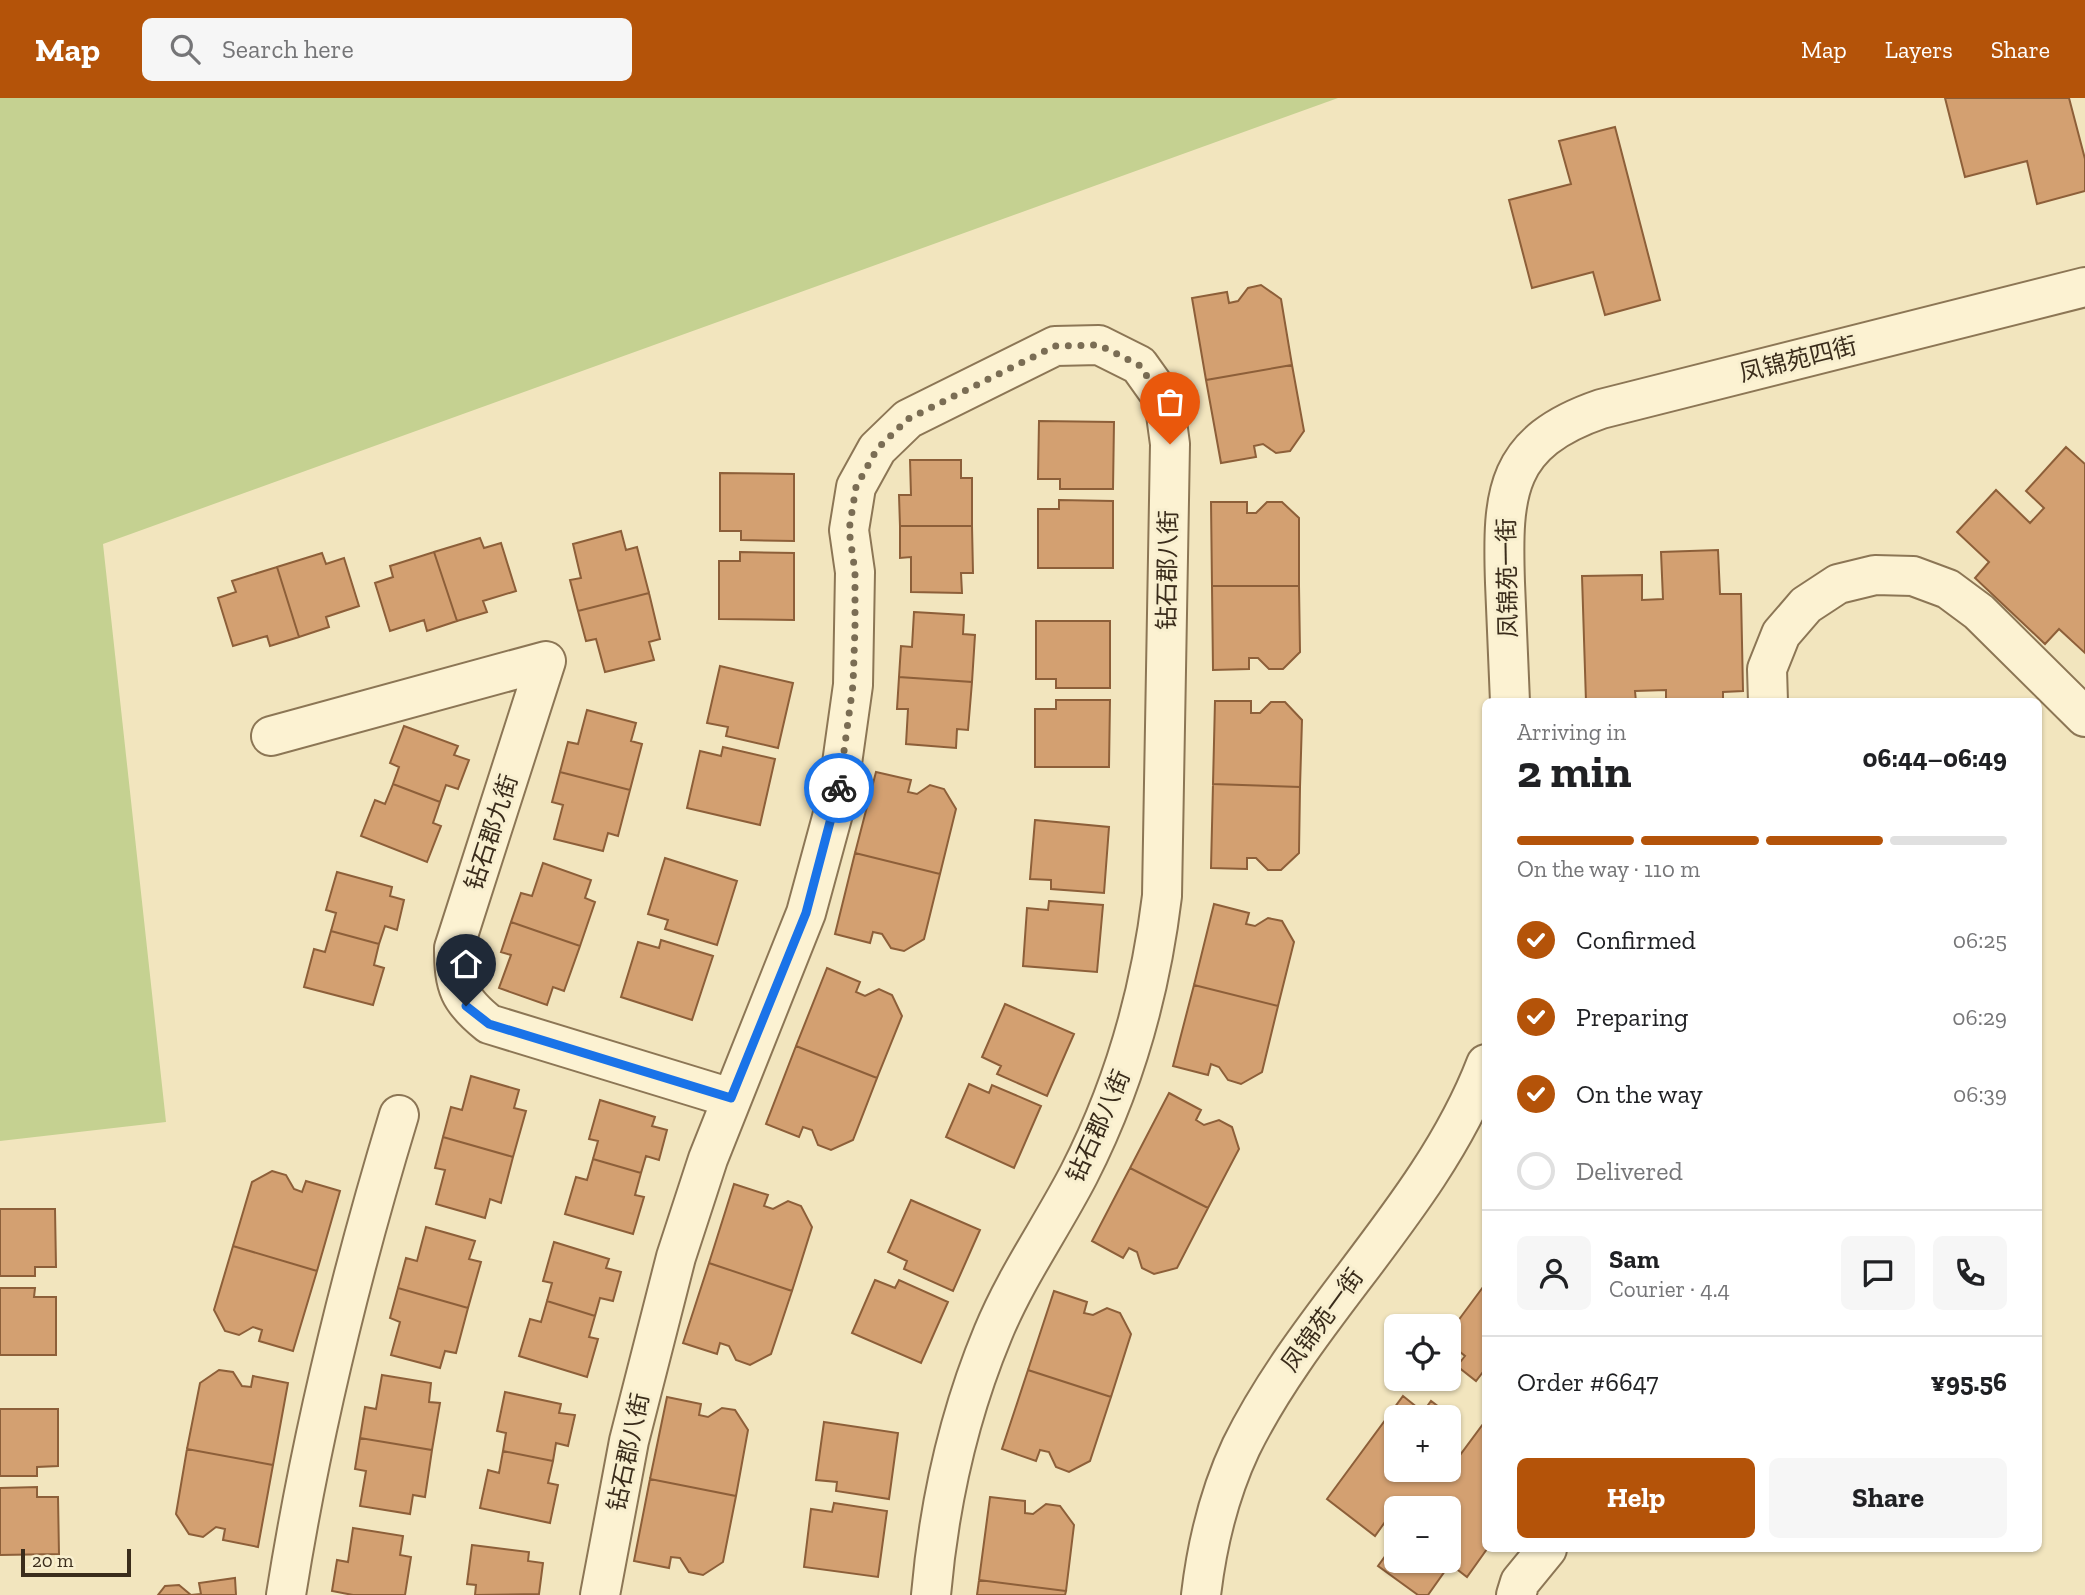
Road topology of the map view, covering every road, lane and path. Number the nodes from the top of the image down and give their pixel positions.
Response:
1 (2085, 287) edge
2 (1525, 458) joint
3 (1510, 698) edge
4 (1768, 698) edge
5 (2085, 717) edge
6 (271, 736) dead end
7 (1482, 1080) edge
8 (731, 1098) junction
9 (399, 1115) dead end
10 (1545, 1552) edge
11 (286, 1595) edge
12 (600, 1595) edge
13 (932, 1595) edge
14 (1200, 1595) edge
15 (1516, 1595) edge

1 - 2 lane, 凤锦苑四街
2 - 3 lane, 凤锦苑一街
4 - 5 lane
6 - 8 lane, 钻石郡九街
7 - 14 lane, 凤锦苑一街
8 - 12 lane, 钻石郡八街
8 - 13 lane, 钻石郡八街
9 - 11 lane
10 - 15 lane

